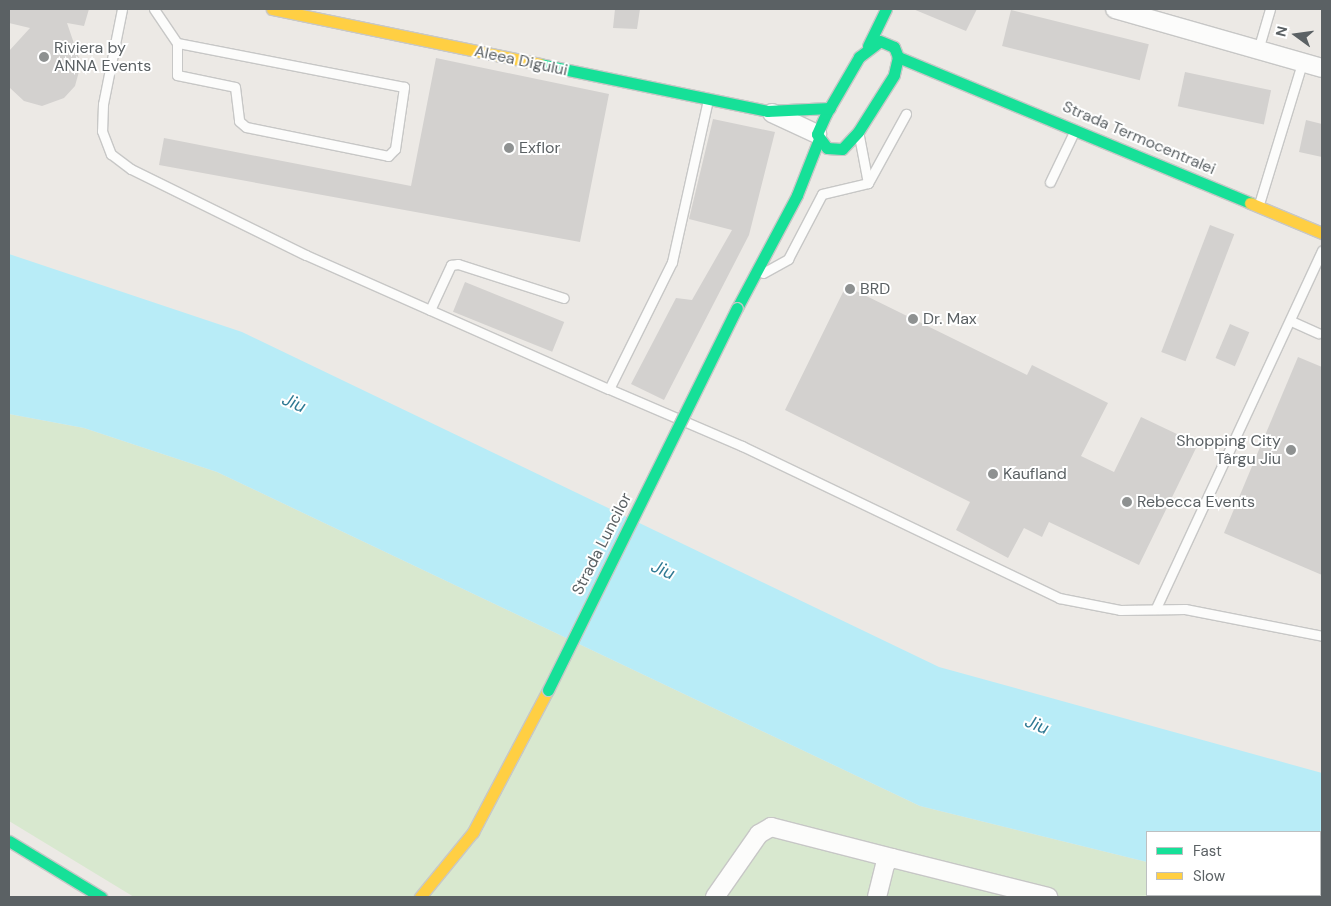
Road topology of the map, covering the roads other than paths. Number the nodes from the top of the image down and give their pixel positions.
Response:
1 (122, 9) edge
2 (128, 9) edge
3 (154, 9) edge
4 (272, 9) edge
5 (886, 9) edge
6 (892, 9) edge
7 (1115, 9) edge
8 (1270, 9) edge
9 (119, 19) junction
10 (177, 43) junction
11 (889, 43) junction
12 (868, 46) junction
13 (1258, 50) junction
14 (898, 57) junction
15 (1302, 62) junction
16 (1322, 68) edge
17 (943, 74) junction
18 (886, 91) junction
19 (708, 100) junction
20 (830, 108) junction
21 (770, 111) junction
22 (906, 114) dead end
23 (1075, 129) junction
24 (858, 132) junction
25 (818, 136) junction
26 (842, 149) junction
27 (1050, 182) dead end
28 (868, 183) junction
29 (797, 195) junction
30 (1258, 207) junction
31 (1322, 233) edge
32 (1322, 251) edge
33 (753, 277) junction
34 (564, 298) dead end
35 (430, 310) junction
36 (1291, 321) junction
37 (1318, 333) dead end
38 (609, 389) junction
39 (1156, 608) junction
40 (1322, 636) edge
41 (9, 841) edge
42 (892, 858) junction
43 (102, 897) edge
44 (420, 897) edge
45 (715, 897) edge
46 (877, 897) edge
47 (1048, 897) edge

1 - 9 lane
2 - 9 lane
3 - 10 lane
4 - 19 main road, Aleea Digului
5 - 12 main road
6 - 11 main road
7 - 13 street
8 - 13 lane
9 - 35 lane
10 - 10 lane
11 - 12 main road
11 - 14 main road
12 - 20 main road, Strada Luncilor
13 - 15 street
14 - 17 main road, Strada Termocentralei
14 - 18 main road
15 - 16 street
15 - 30 lane
17 - 18 main road
17 - 23 main road, Strada Termocentralei
18 - 24 main road, Strada Luncilor
19 - 21 main road, Aleea Digului
19 - 38 lane
20 - 21 main road, Aleea Digului
20 - 25 main road, Strada Luncilor
21 - 25 street, Aleea Digului
22 - 28 lane
23 - 27 lane
23 - 30 main road, Strada Termocentralei
24 - 26 main road, Strada Luncilor
24 - 28 lane
25 - 26 main road
25 - 29 main road, Strada Luncilor
26 - 29 main road, Strada Luncilor
28 - 33 lane
29 - 33 main road, Strada Luncilor
30 - 31 main road, Strada Termocentralei
32 - 36 lane
33 - 44 main road, Strada Luncilor, bridge
34 - 35 lane
35 - 38 lane
36 - 37 lane
36 - 39 lane
38 - 39 lane
39 - 40 lane
41 - 43 main road
42 - 45 street
42 - 46 street
42 - 47 street

